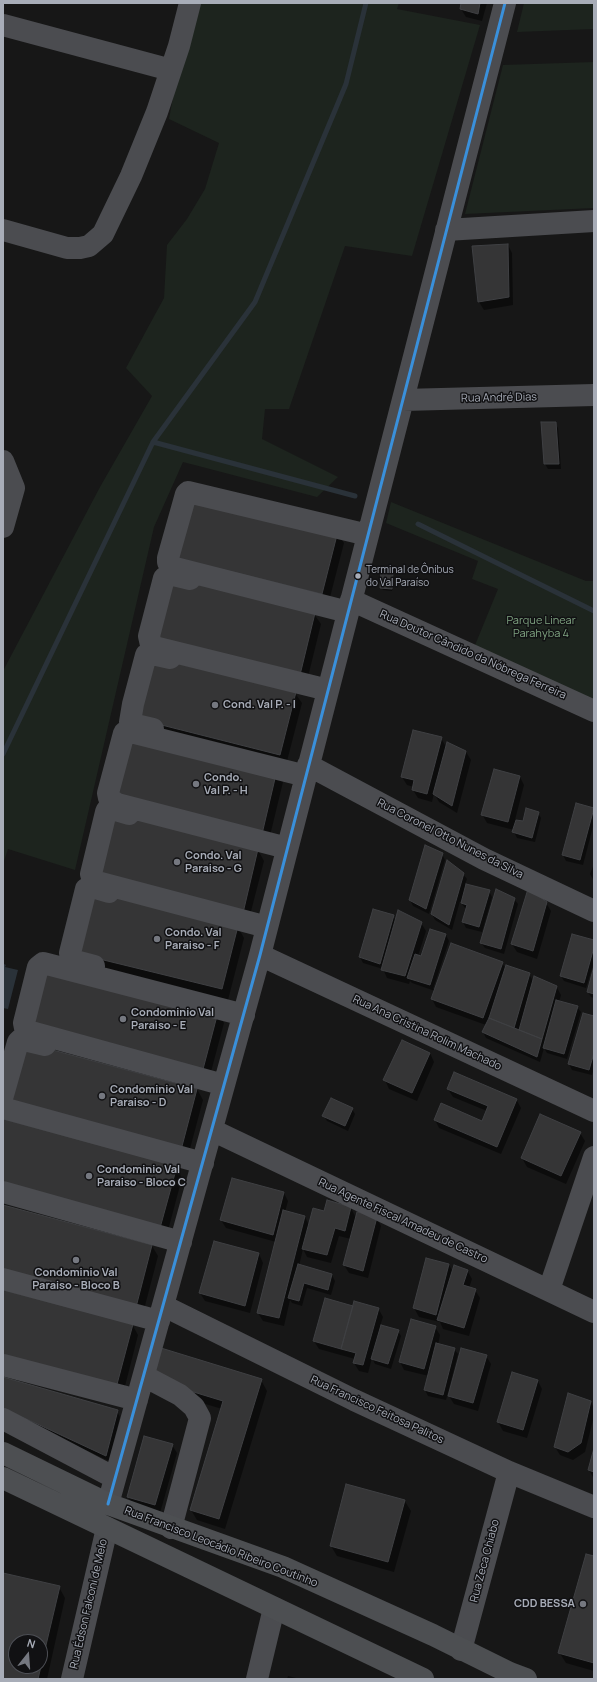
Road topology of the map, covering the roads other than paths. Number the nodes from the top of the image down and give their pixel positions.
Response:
1 (190, 3) edge
2 (505, 3) edge
3 (3, 24) edge
4 (171, 70) junction
5 (594, 221) edge
6 (3, 230) edge
7 (446, 230) junction
8 (594, 395) edge
9 (403, 400) junction
10 (3, 461) edge
11 (3, 526) edge
12 (358, 532) junction
13 (340, 610) junction
14 (317, 691) junction
15 (594, 711) edge
16 (300, 769) junction
17 (278, 849) junction
18 (594, 911) edge
19 (258, 928) junction
20 (260, 955) junction
21 (236, 1008) junction
22 (215, 1086) junction
23 (3, 1095) edge
24 (3, 1108) edge
25 (594, 1111) edge
26 (3, 1118) edge
27 (212, 1130) junction
28 (594, 1157) edge
29 (194, 1164) junction
30 (3, 1192) edge
31 (3, 1203) edge
32 (172, 1244) junction
33 (3, 1278) edge
34 (3, 1285) edge
35 (549, 1290) junction
36 (594, 1312) edge
37 (153, 1319) junction
38 (3, 1365) edge
39 (144, 1376) junction
40 (130, 1398) junction
41 (3, 1419) edge
42 (3, 1453) edge
43 (509, 1472) junction
44 (3, 1478) edge
45 (115, 1478) junction
46 (108, 1504) junction
47 (594, 1507) edge
48 (107, 1528) junction
49 (171, 1528) junction
50 (274, 1608) junction
51 (462, 1650) junction
52 (72, 1679) edge
53 (257, 1679) edge
54 (423, 1679) edge
55 (526, 1679) edge

1 - 4 street
2 - 7 street
3 - 4 street
4 - 6 street
5 - 7 street
7 - 9 street
8 - 9 street, Rua André Dias
9 - 12 street
10 - 11 street
12 - 13 street
12 - 13 street
13 - 14 street
13 - 14 street
13 - 15 street, Rua Doutor Cândido da Nóbrega Ferreira
14 - 16 street
14 - 16 street
16 - 17 street
16 - 17 street
16 - 18 street, Rua Coronel Otto Nunes da Silva
17 - 19 street
17 - 19 street
19 - 20 street
19 - 21 street
20 - 21 street
20 - 25 street, Rua Ana Cristina Rolim Machado
21 - 22 street
21 - 22 street
22 - 23 street
22 - 27 street
24 - 29 street
26 - 29 street
27 - 29 street
27 - 35 street, Rua Agente Fiscal Amadeu de Castro
28 - 35 street
29 - 32 street
30 - 32 street
31 - 32 street
32 - 37 street
33 - 37 street
34 - 37 street
35 - 36 street, Rua Agente Fiscal Amadeu de Castro
37 - 39 street
37 - 43 street, Rua Francisco Feitosa Palitos
38 - 40 street
39 - 40 street
39 - 49 street
40 - 45 street
41 - 45 street
42 - 46 main road, Rua Francisco Leocádio Ribeiro Coutinho
43 - 47 street, Rua Francisco Feitosa Palitos
43 - 51 street, Rua Zeca Chiabo
44 - 48 main road
45 - 46 street
46 - 49 main road, Rua Francisco Leocádio Ribeiro Coutinho
48 - 50 main road
48 - 52 street, Rua Édson Falconi de Melo
49 - 51 main road, Rua Francisco Leocádio Ribeiro Coutinho
50 - 53 street
50 - 54 main road
51 - 55 main road, Rua Francisco Leocádio Ribeiro Coutinho

